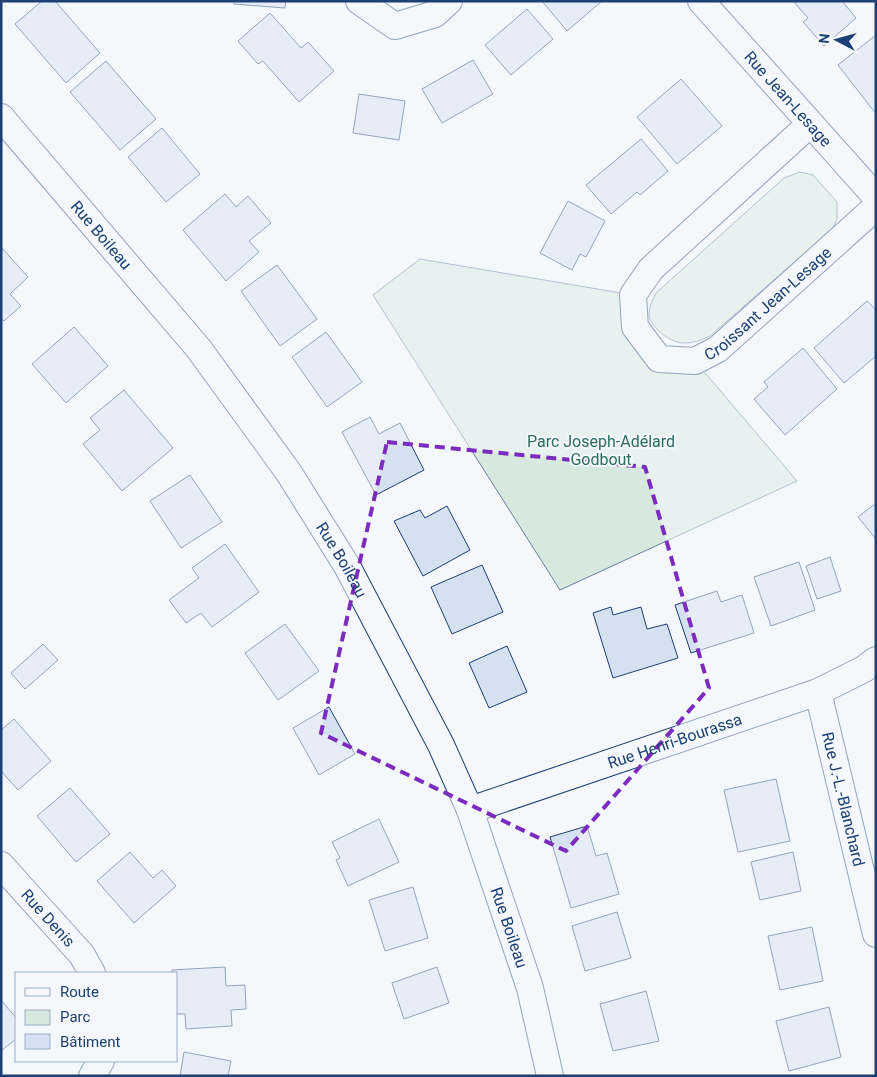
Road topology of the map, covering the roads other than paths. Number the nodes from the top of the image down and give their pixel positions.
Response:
1 (359, 1) edge
2 (449, 1) edge
3 (701, 1) edge
4 (810, 124) junction
5 (5, 130) edge
6 (876, 197) edge
7 (876, 207) edge
8 (876, 660) edge
9 (818, 692) junction
10 (470, 810) junction
11 (1, 865) edge
12 (876, 934) edge
13 (91, 972) edge
14 (101, 1062) edge
15 (92, 1076) edge
16 (550, 1076) edge

1 - 2 street
3 - 4 street, Rue Jean-Lesage
4 - 6 street, Rue Jean-Lesage
4 - 7 street, Croissant Jean-Lesage
5 - 10 street, Rue Boileau
8 - 9 street, Rue Henri-Bourassa
9 - 10 street, Rue Henri-Bourassa
9 - 12 street, Rue J.-L.-Blanchard
10 - 16 street, Rue Boileau
11 - 13 street, Rue Denis
14 - 15 street

